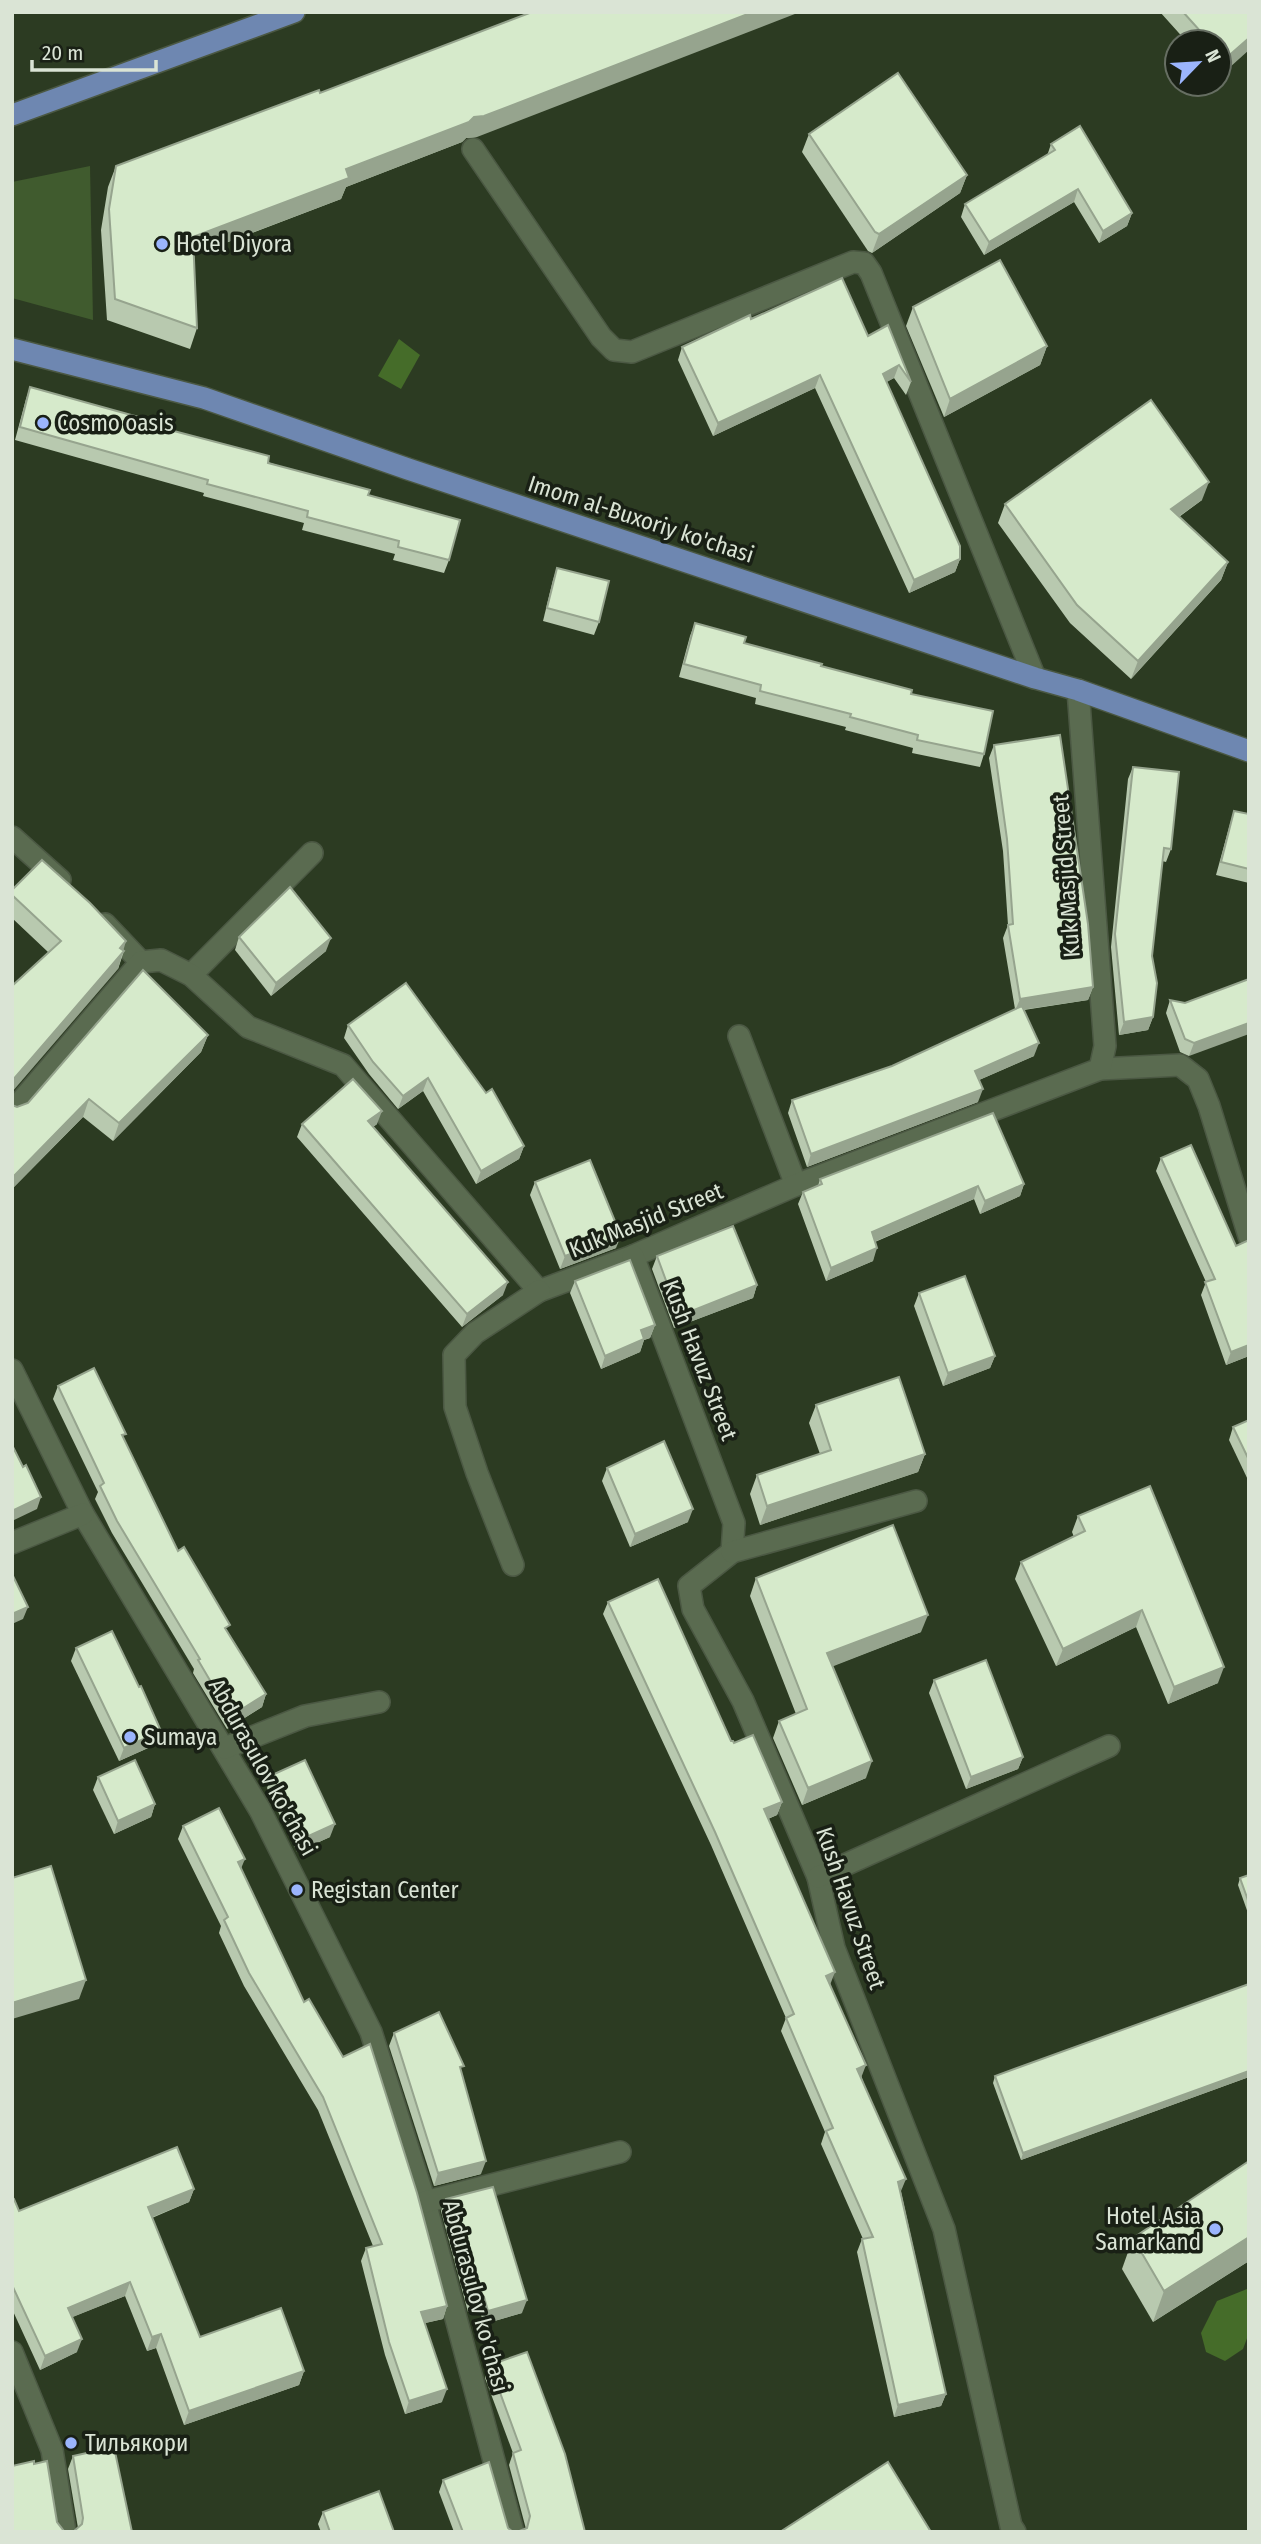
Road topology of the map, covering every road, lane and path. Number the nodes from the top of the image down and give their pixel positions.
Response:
1 (294, 12) edge
2 (12, 115) edge
3 (473, 149) edge
4 (12, 349) edge
5 (1035, 678) junction
6 (1078, 690) junction
7 (1249, 751) edge
8 (12, 836) edge
9 (312, 853) dead end
10 (70, 890) edge
11 (89, 907) edge
12 (141, 961) junction
13 (191, 975) junction
14 (738, 1036) dead end
15 (1100, 1069) junction
16 (12, 1112) edge
17 (796, 1185) junction
18 (1249, 1236) edge
19 (633, 1256) junction
20 (539, 1291) junction
21 (12, 1370) edge
22 (916, 1500) dead end
23 (83, 1514) junction
24 (12, 1543) edge
25 (733, 1552) junction
26 (513, 1565) dead end
27 (379, 1702) dead end
28 (1109, 1746) dead end
29 (225, 1748) junction
30 (818, 1877) junction
31 (620, 2151) dead end
32 (425, 2202) junction
33 (12, 2352) edge
34 (65, 2532) edge
35 (513, 2532) edge
36 (1015, 2532) edge

1 - 2 main road
3 - 5 lane
4 - 5 main road, Imom al-Buxoriy ko'chasi
5 - 6 main road, Imom al-Buxoriy ko'chasi
6 - 7 main road, Imom al-Buxoriy ko'chasi
6 - 15 lane, Kuk Masjid Street
8 - 10 lane
9 - 13 lane
11 - 12 lane
12 - 13 lane
12 - 16 lane
13 - 20 lane
14 - 17 lane
15 - 17 lane, Kuk Masjid Street
15 - 18 lane
17 - 19 lane, Kuk Masjid Street
19 - 20 lane, Kuk Masjid Street
19 - 25 lane, Kush Havuz Street
20 - 26 lane, Kuk Masjid Street
21 - 23 lane, Abdurasulov ko'chasi
22 - 25 lane
23 - 24 lane
23 - 29 lane, Abdurasulov ko'chasi
25 - 30 lane, Kush Havuz Street
27 - 29 lane
28 - 30 lane
29 - 32 lane, Abdurasulov ko'chasi
30 - 36 lane, Kush Havuz Street
31 - 32 lane
32 - 35 lane, Abdurasulov ko'chasi
33 - 34 lane

